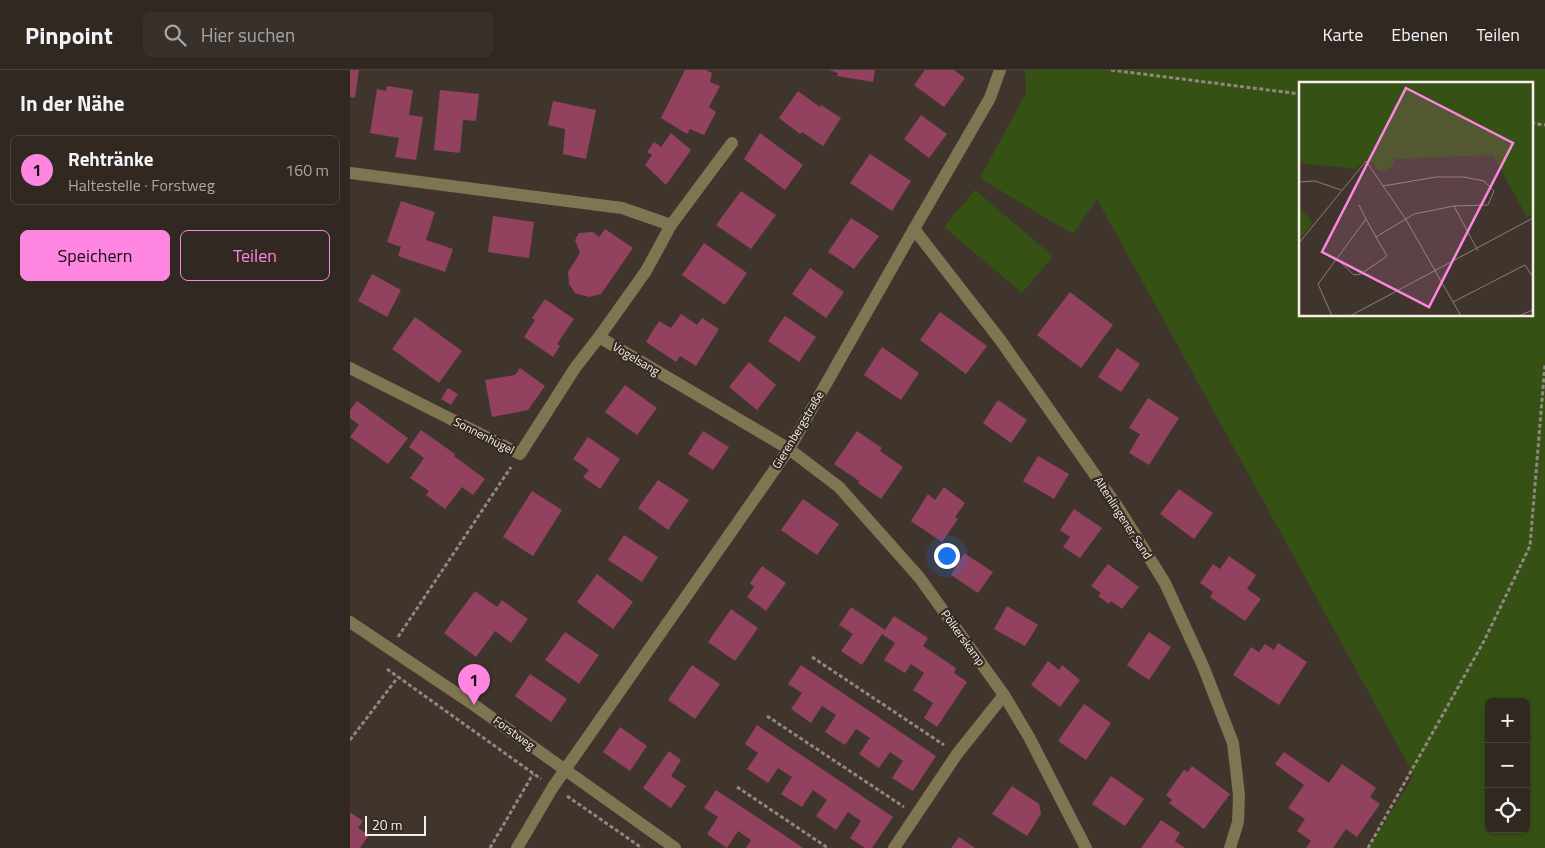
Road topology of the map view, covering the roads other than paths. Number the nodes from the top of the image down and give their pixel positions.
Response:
1 (1000, 70) edge
2 (732, 143) dead end
3 (351, 177) edge
4 (671, 226) junction
5 (914, 229) junction
6 (599, 337) junction
7 (350, 368) edge
8 (789, 449) junction
9 (350, 622) edge
10 (1004, 695) junction
11 (566, 770) junction
12 (517, 848) edge
13 (675, 848) edge
14 (894, 848) edge
15 (1086, 848) edge
16 (1230, 848) edge

1 - 5 street, Gierenbergstraße
2 - 4 street, Vogelsang
3 - 4 street
4 - 6 street, Vogelsang
5 - 8 street, Gierenbergstraße
5 - 16 street, Altenlingener Sand
6 - 7 street, Sonnenhügel
6 - 8 street, Vogelsang
8 - 10 street, Pölkerskamp
8 - 11 street, Gierenbergstraße
9 - 11 street, Forstweg
10 - 14 street
10 - 15 street
11 - 12 street, Gierenbergstraße
11 - 13 street, Forstweg

